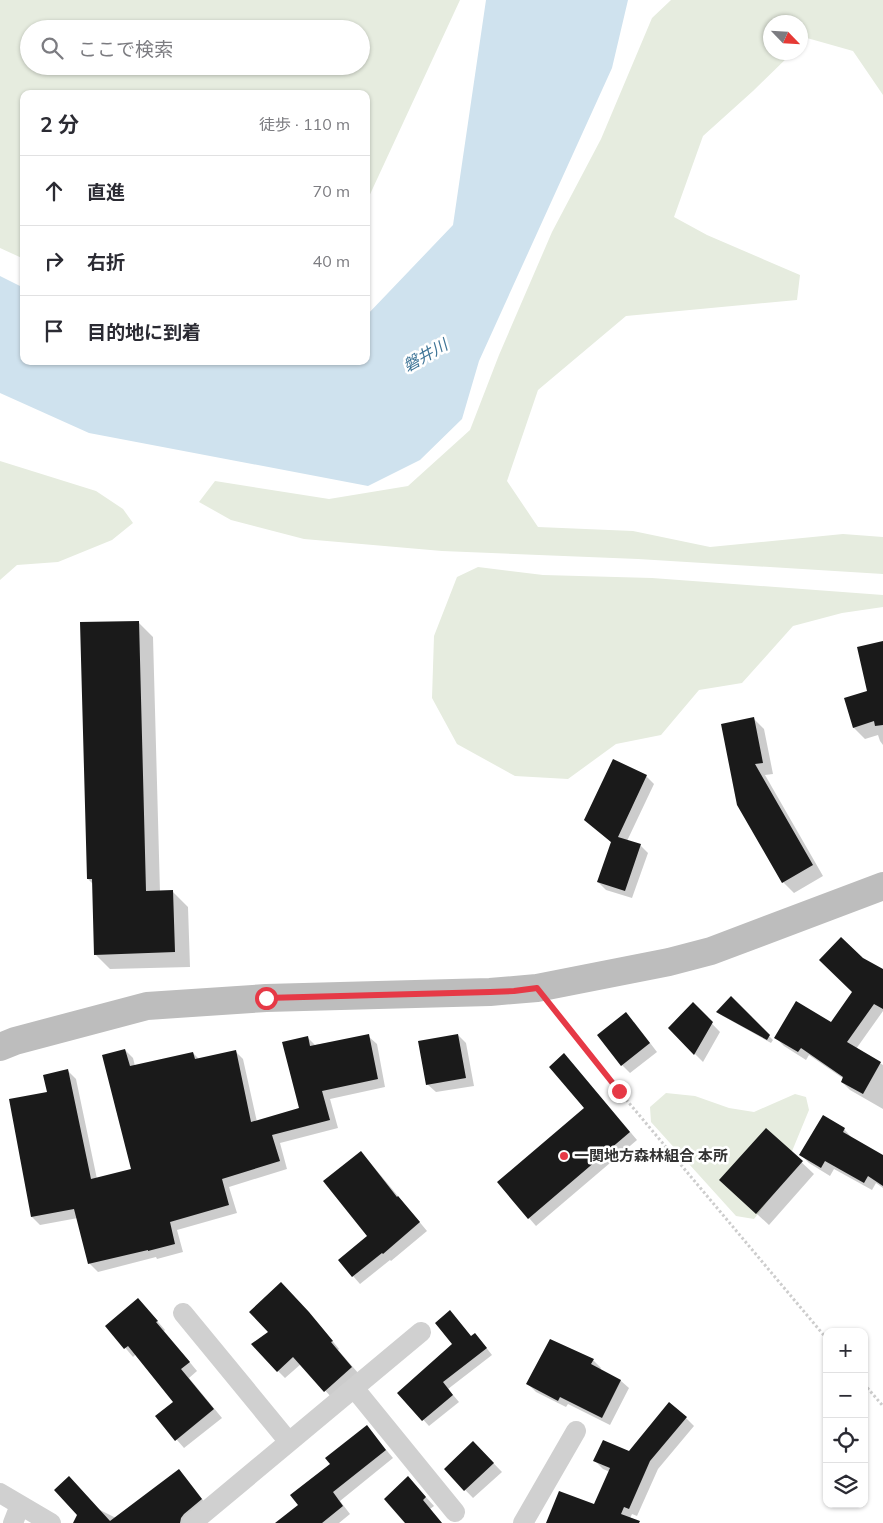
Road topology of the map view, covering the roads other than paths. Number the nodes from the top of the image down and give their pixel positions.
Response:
1 (883, 886) edge
2 (0, 1047) edge
3 (183, 1313) dead end
4 (421, 1332) dead end
5 (354, 1388) junction
6 (576, 1431) dead end
7 (289, 1442) junction
8 (0, 1493) edge
9 (455, 1512) dead end
10 (16, 1514) edge
11 (51, 1523) edge
12 (192, 1523) edge
13 (523, 1523) edge

1 - 2 street
3 - 7 street
4 - 5 street
5 - 7 street
5 - 9 street
6 - 13 street
7 - 12 street
8 - 10 street
10 - 11 street

